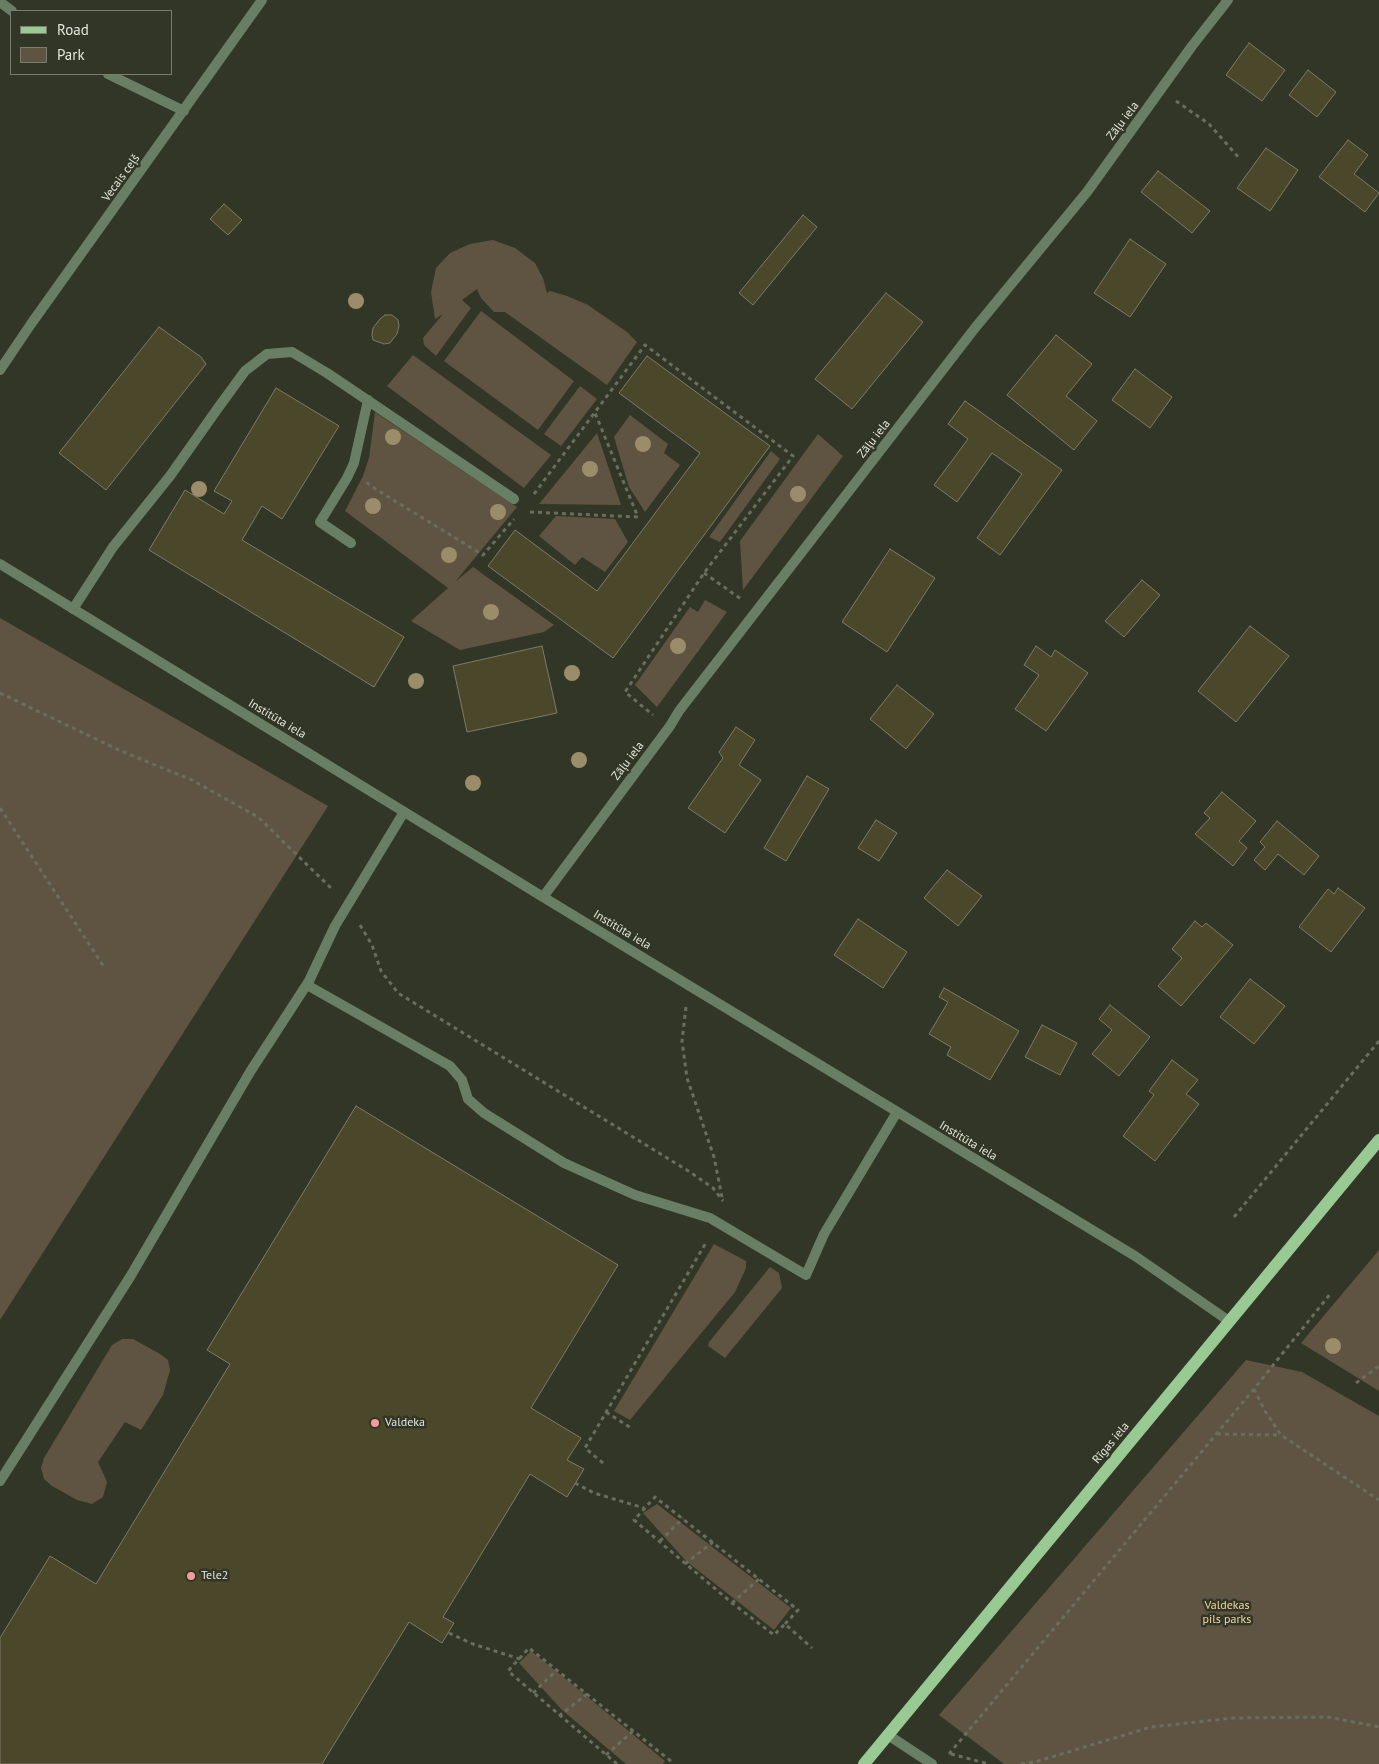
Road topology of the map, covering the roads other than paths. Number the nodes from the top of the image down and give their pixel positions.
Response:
1 (262, 0) edge
2 (1228, 0) edge
3 (0, 2) edge
4 (11, 10) edge
5 (110, 75) edge
6 (184, 111) junction
7 (0, 370) edge
8 (368, 400) junction
9 (514, 499) dead end
10 (351, 543) dead end
11 (0, 564) edge
12 (73, 609) junction
13 (404, 812) junction
14 (543, 897) junction
15 (307, 984) junction
16 (896, 1112) junction
17 (1379, 1140) edge
18 (1229, 1322) junction
19 (0, 1481) edge
20 (888, 1735) junction
21 (864, 1764) edge
22 (932, 1764) edge

1 - 6 street, Vecais ceļš
2 - 14 street, Zāļu iela
3 - 4 street
5 - 6 street
6 - 7 street, Vecais ceļš
8 - 9 street
8 - 10 street
8 - 12 street
11 - 12 street, Institūta iela
12 - 13 street, Institūta iela
13 - 14 street, Institūta iela
13 - 15 street
14 - 16 street, Institūta iela
15 - 16 street
15 - 19 street
16 - 18 street, Institūta iela
17 - 18 main road, Rīgas iela
18 - 20 main road, Rīgas iela
20 - 21 main road, Rīgas iela
20 - 22 street

